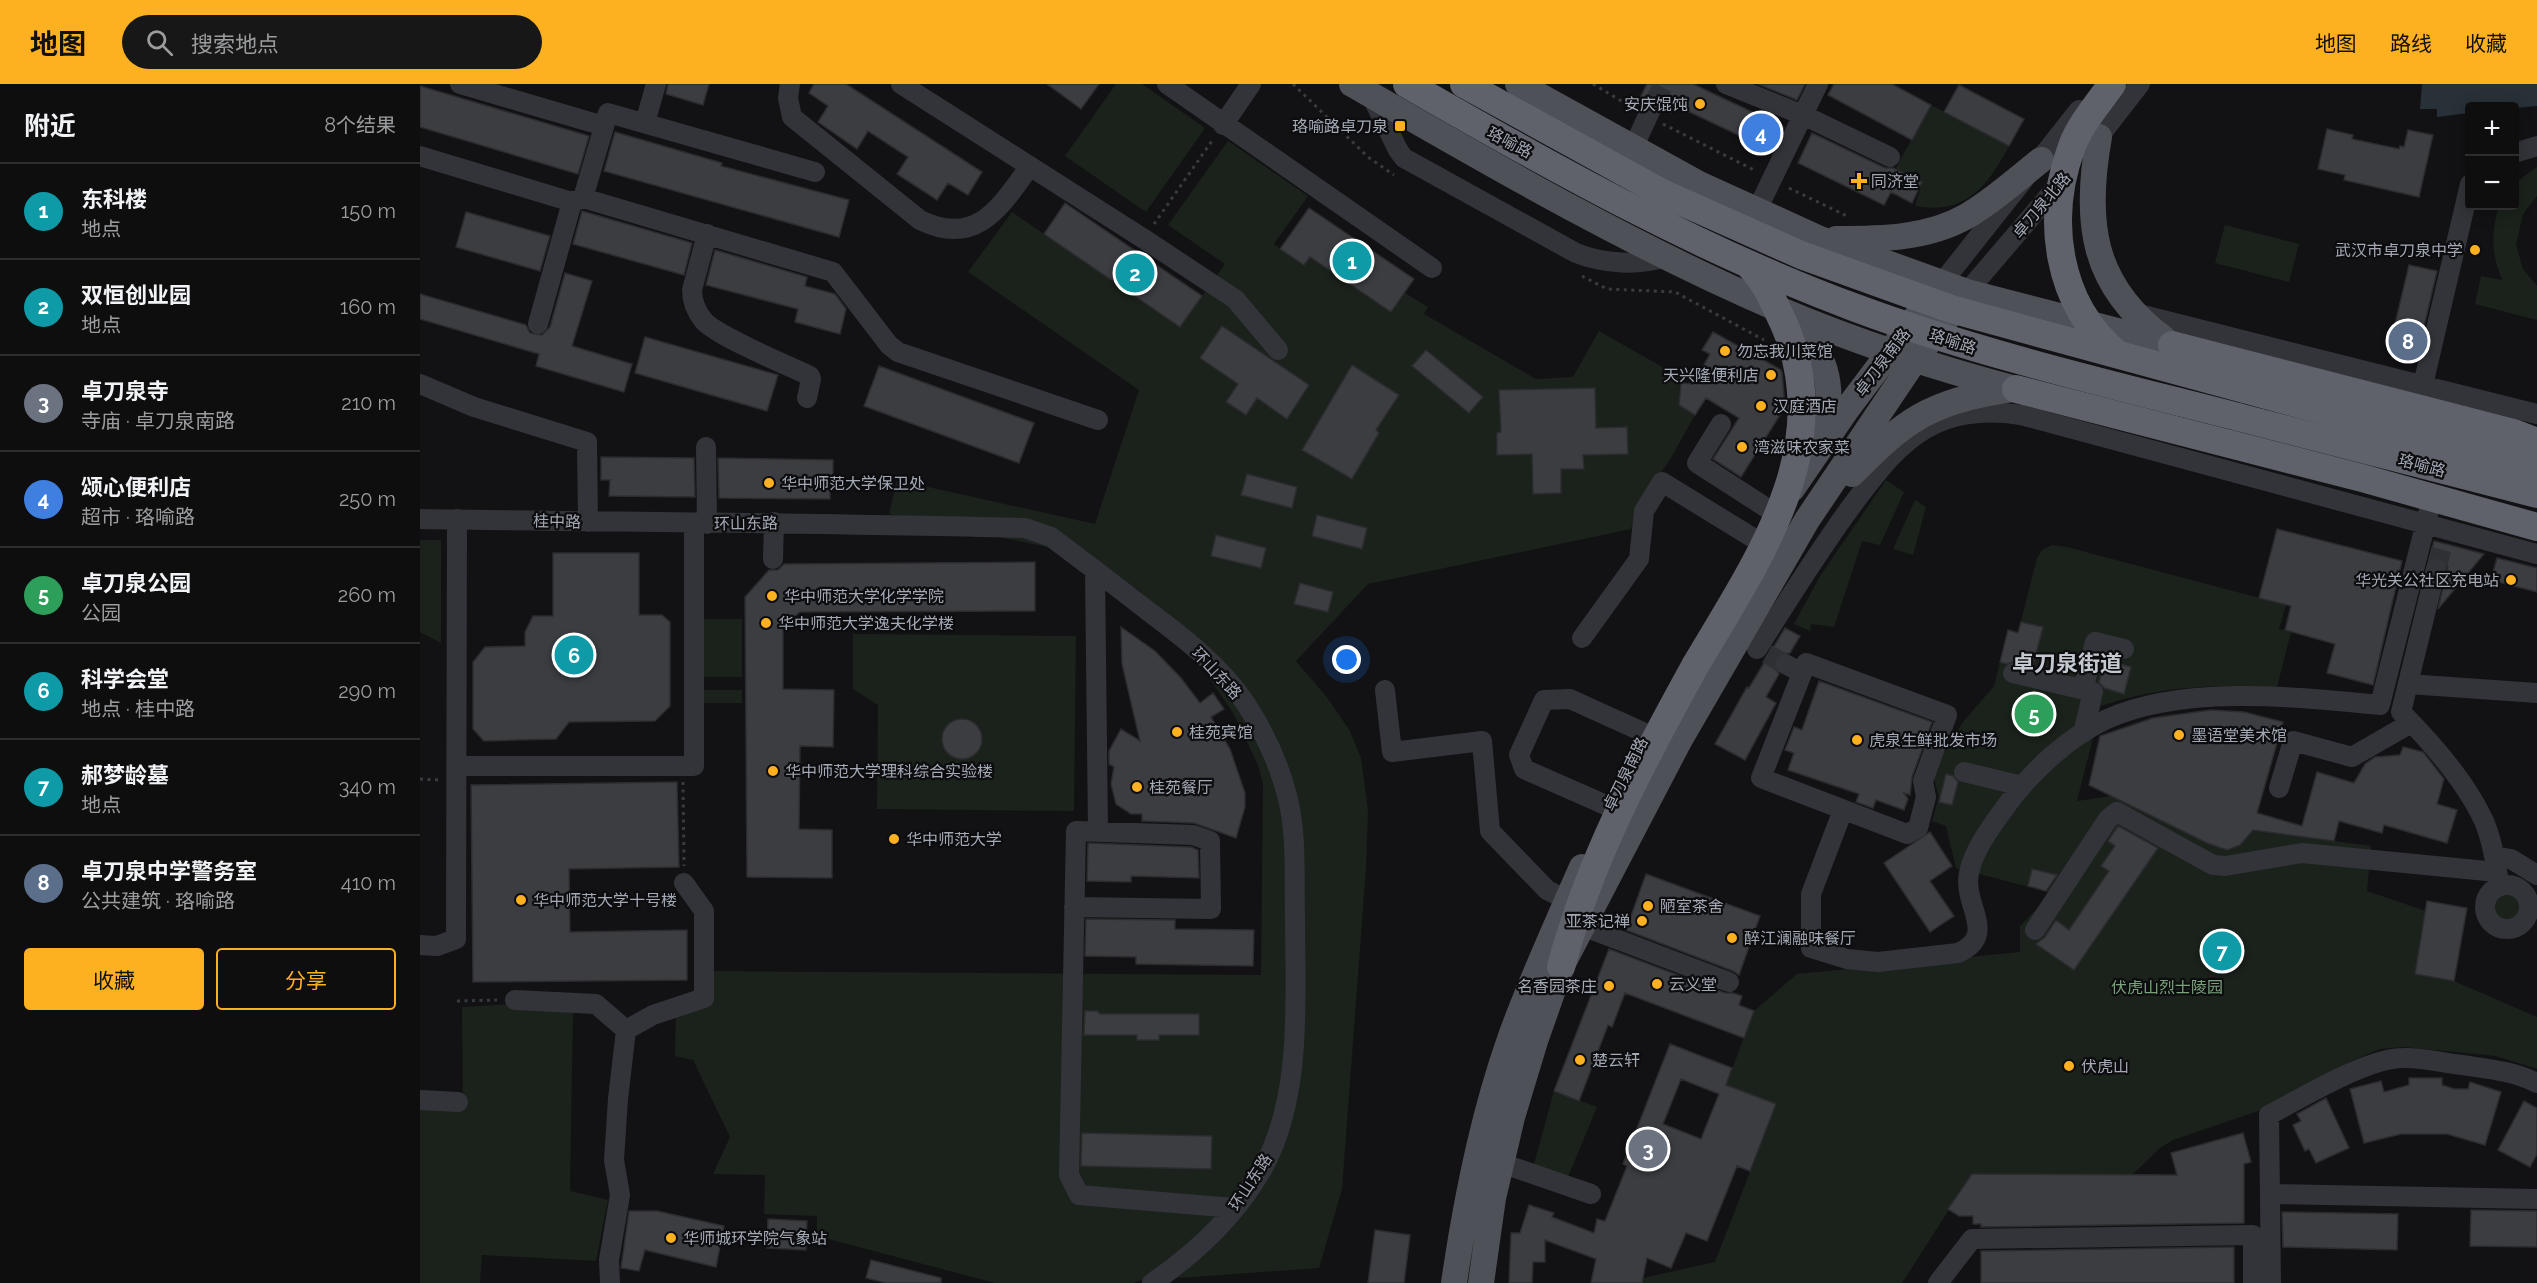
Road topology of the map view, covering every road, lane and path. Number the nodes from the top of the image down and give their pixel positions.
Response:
1 (460, 84) edge
2 (656, 84) edge
3 (790, 84) edge
4 (901, 84) edge
5 (1167, 84) edge
6 (1251, 84) edge
7 (1407, 84) edge
8 (1464, 84) edge
9 (1518, 84) edge
10 (1726, 84) edge
11 (1818, 84) edge
12 (2099, 84) edge
13 (2112, 84) edge
14 (2140, 84) edge
15 (1361, 89) edge
16 (1653, 105) tunnel mouth
17 (1803, 115) junction
18 (645, 123) junction
19 (1223, 124) junction
20 (604, 126) junction
21 (2099, 137) junction
22 (2537, 146) edge
23 (1633, 148) junction
24 (2519, 151) edge
25 (420, 156) edge
26 (1890, 157) dead end
27 (2041, 160) junction
28 (1030, 166) junction
29 (815, 172) dead end
30 (1697, 183) junction
31 (1662, 194) junction
32 (578, 200) junction
33 (2465, 201) edge
34 (1757, 210) junction
35 (1155, 223) dead end
36 (707, 234) junction
37 (1820, 239) junction
38 (1666, 257) junction
39 (1431, 268) dead end
40 (1941, 284) junction
41 (1967, 292) junction
42 (1785, 311) junction
43 (2135, 313) junction
44 (1914, 319) joint
45 (538, 324) dead end
46 (1942, 325) joint
47 (2113, 328) junction
48 (2172, 345) junction
49 (1278, 350) dead end
50 (1888, 351) junction
51 (1914, 361) junction
52 (2423, 385) junction
53 (424, 388) edge
54 (2016, 389) junction
55 (807, 398) dead end
56 (2081, 406) junction
57 (2537, 414) edge
58 (2238, 417) junction
59 (1098, 420) dead end
60 (1720, 424) dead end
61 (2529, 438) edge
62 (706, 447) dead end
63 (1818, 449) junction
64 (2537, 468) edge
65 (2537, 494) edge
66 (1776, 514) junction
67 (420, 519) edge
68 (457, 519) junction
69 (1807, 520) junction
70 (2440, 520) junction
71 (588, 522) junction
72 (774, 522) junction
73 (700, 524) junction
74 (2537, 527) edge
75 (1758, 541) junction
76 (2537, 554) edge
77 (773, 559) dead end
78 (2436, 569) tunnel mouth
79 (1095, 570) junction
80 (1582, 638) dead end
81 (1754, 648) junction
82 (2124, 649) dead end
83 (1785, 664) tunnel mouth
84 (1802, 673) junction
85 (2013, 673) dead end
86 (2408, 684) junction
87 (1385, 690) dead end
88 (2083, 690) junction
89 (2537, 693) edge
90 (2411, 723) junction
91 (1645, 733) junction
92 (2083, 734) junction
93 (458, 766) junction
94 (683, 766) junction
95 (1964, 772) dead end
96 (2022, 786) junction
97 (2279, 788) dead end
98 (1608, 806) junction
99 (1843, 810) junction
100 (1098, 831) junction
101 (2497, 872) junction
102 (2537, 875) edge
103 (684, 883) joint
104 (1567, 900) junction
105 (1074, 907) junction
106 (2518, 925) junction
107 (1582, 926) junction
108 (2035, 930) dead end
109 (2537, 934) edge
110 (420, 945) edge
111 (1561, 967) junction
112 (1729, 982) dead end
113 (457, 1000) dead end
114 (515, 1000) joint
115 (626, 1030) junction
116 (2537, 1083) edge
117 (420, 1100) edge
118 (458, 1101) dead end
119 (1501, 1163) junction
120 (1591, 1194) dead end
121 (2271, 1194) junction
122 (2537, 1199) edge
123 (1234, 1208) junction
124 (610, 1283) edge
125 (1152, 1283) edge
126 (1454, 1283) edge
127 (1480, 1283) edge
128 (1938, 1283) edge
129 (2253, 1283) edge
130 (2271, 1283) edge

1 - 20 street
2 - 18 street
3 - 28 street
4 - 28 street
5 - 19 street
6 - 19 street
7 - 58 highway, 珞喻路, bridge
8 - 31 highway, 珞喻路
9 - 23 main road
10 - 17 street
11 - 17 street
12 - 27 street, 卓刀泉北路
13 - 58 highway, bridge
14 - 21 street, 卓刀泉北路
15 - 38 main road
15 - 38 street
16 - 23 street
17 - 26 street
17 - 34 street
18 - 20 street
18 - 29 street
19 - 35 path
19 - 39 street
20 - 32 street
21 - 41 street, 卓刀泉北路
21 - 43 main road
22 - 24 street
23 - 30 main road
25 - 32 street
27 - 37 main road
27 - 40 street, 卓刀泉北路
28 - 49 street
30 - 34 main road
30 - 38 main road
31 - 64 highway, 珞喻路, bridge
31 - 111 highway, bridge
32 - 36 street
32 - 45 street
33 - 52 street
34 - 37 main road
36 - 55 street
36 - 59 street
37 - 40 main road
38 - 42 main road
40 - 41 main road
40 - 44 main road, 卓刀泉北路
41 - 46 main road, 卓刀泉北路
41 - 47 main road
42 - 50 main road
42 - 63 main road
43 - 48 main road
43 - 52 street
44 - 50 main road, 卓刀泉南路
46 - 51 main road, 卓刀泉南路
47 - 48 main road
47 - 56 main road
48 - 61 highway
50 - 51 main road
50 - 63 main road, 卓刀泉南路
51 - 54 main road
51 - 69 main road, 卓刀泉南路
52 - 57 street
53 - 71 street
54 - 56 highway
54 - 69 main road
56 - 70 highway
58 - 65 highway, 珞喻路
60 - 66 street
62 - 73 street
63 - 66 main road, 卓刀泉南路
66 - 75 main road, 卓刀泉南路
67 - 68 street, 桂中路
68 - 71 street, 桂中路
68 - 93 street
69 - 81 main road, 卓刀泉南路
70 - 74 highway
70 - 76 street
70 - 81 street
70 - 92 street
71 - 73 street, 桂中路
72 - 73 street, 环山东路
72 - 77 street
72 - 79 street, 环山东路
73 - 94 street
75 - 80 street
75 - 91 main road, 卓刀泉南路
78 - 86 street
79 - 100 street
79 - 123 street, 环山东路
81 - 107 main road, 卓刀泉南路
82 - 88 street
83 - 84 street
84 - 99 street
84 - 99 street
85 - 88 street
86 - 89 street
86 - 90 street
87 - 104 street
88 - 92 street
90 - 97 street
90 - 101 street
91 - 98 main road, 卓刀泉南路
91 - 98 street
92 - 96 street
93 - 94 street
93 - 110 street
94 - 103 path
95 - 96 street
96 - 99 street
98 - 104 main road, 卓刀泉南路
100 - 105 street
100 - 105 street
101 - 102 street
101 - 106 street
101 - 106 street
101 - 108 street
103 - 115 street
104 - 126 main road, 卓刀泉南路
105 - 123 street
106 - 109 street
107 - 111 main road, 卓刀泉南路
107 - 112 street
111 - 119 main road, 卓刀泉南路
113 - 114 path
114 - 115 street
115 - 124 street
116 - 121 street
117 - 118 street
119 - 120 street
119 - 127 main road, 卓刀泉南路
121 - 122 street
121 - 130 street
123 - 125 street, 环山东路
128 - 129 street

